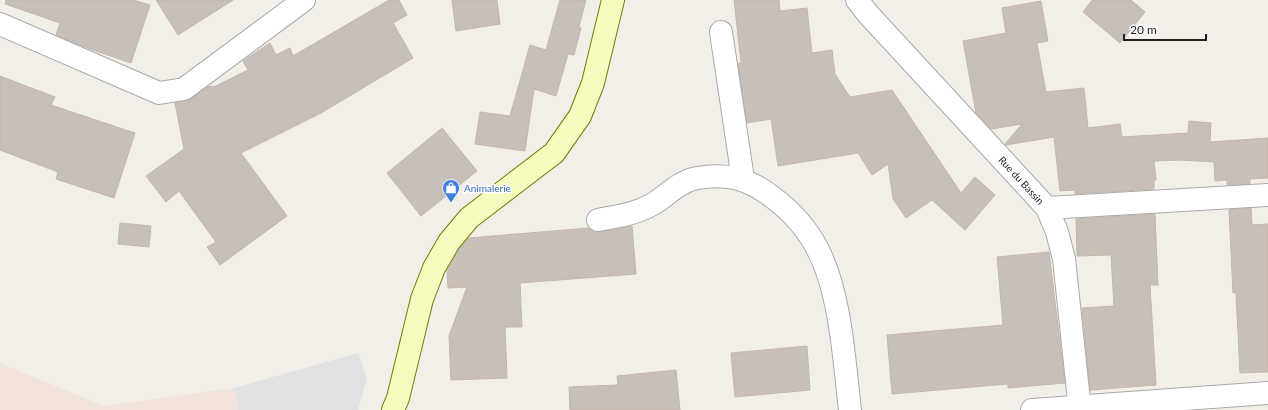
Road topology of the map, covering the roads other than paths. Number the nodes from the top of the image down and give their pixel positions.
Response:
1 (304, 0) edge
2 (613, 0) edge
3 (857, 0) edge
4 (0, 24) edge
5 (721, 32) dead end
6 (743, 179) junction
7 (1268, 195) edge
8 (1047, 208) junction
9 (598, 220) dead end
10 (1268, 393) edge
11 (1080, 408) edge
12 (393, 410) edge
13 (850, 410) edge
14 (1032, 410) edge

1 - 4 street
2 - 12 main road
3 - 8 street, Rue du Bassin
5 - 6 street
6 - 9 street
6 - 13 street
7 - 8 street
8 - 11 street, Rue du Bassin
10 - 11 street
11 - 14 street

